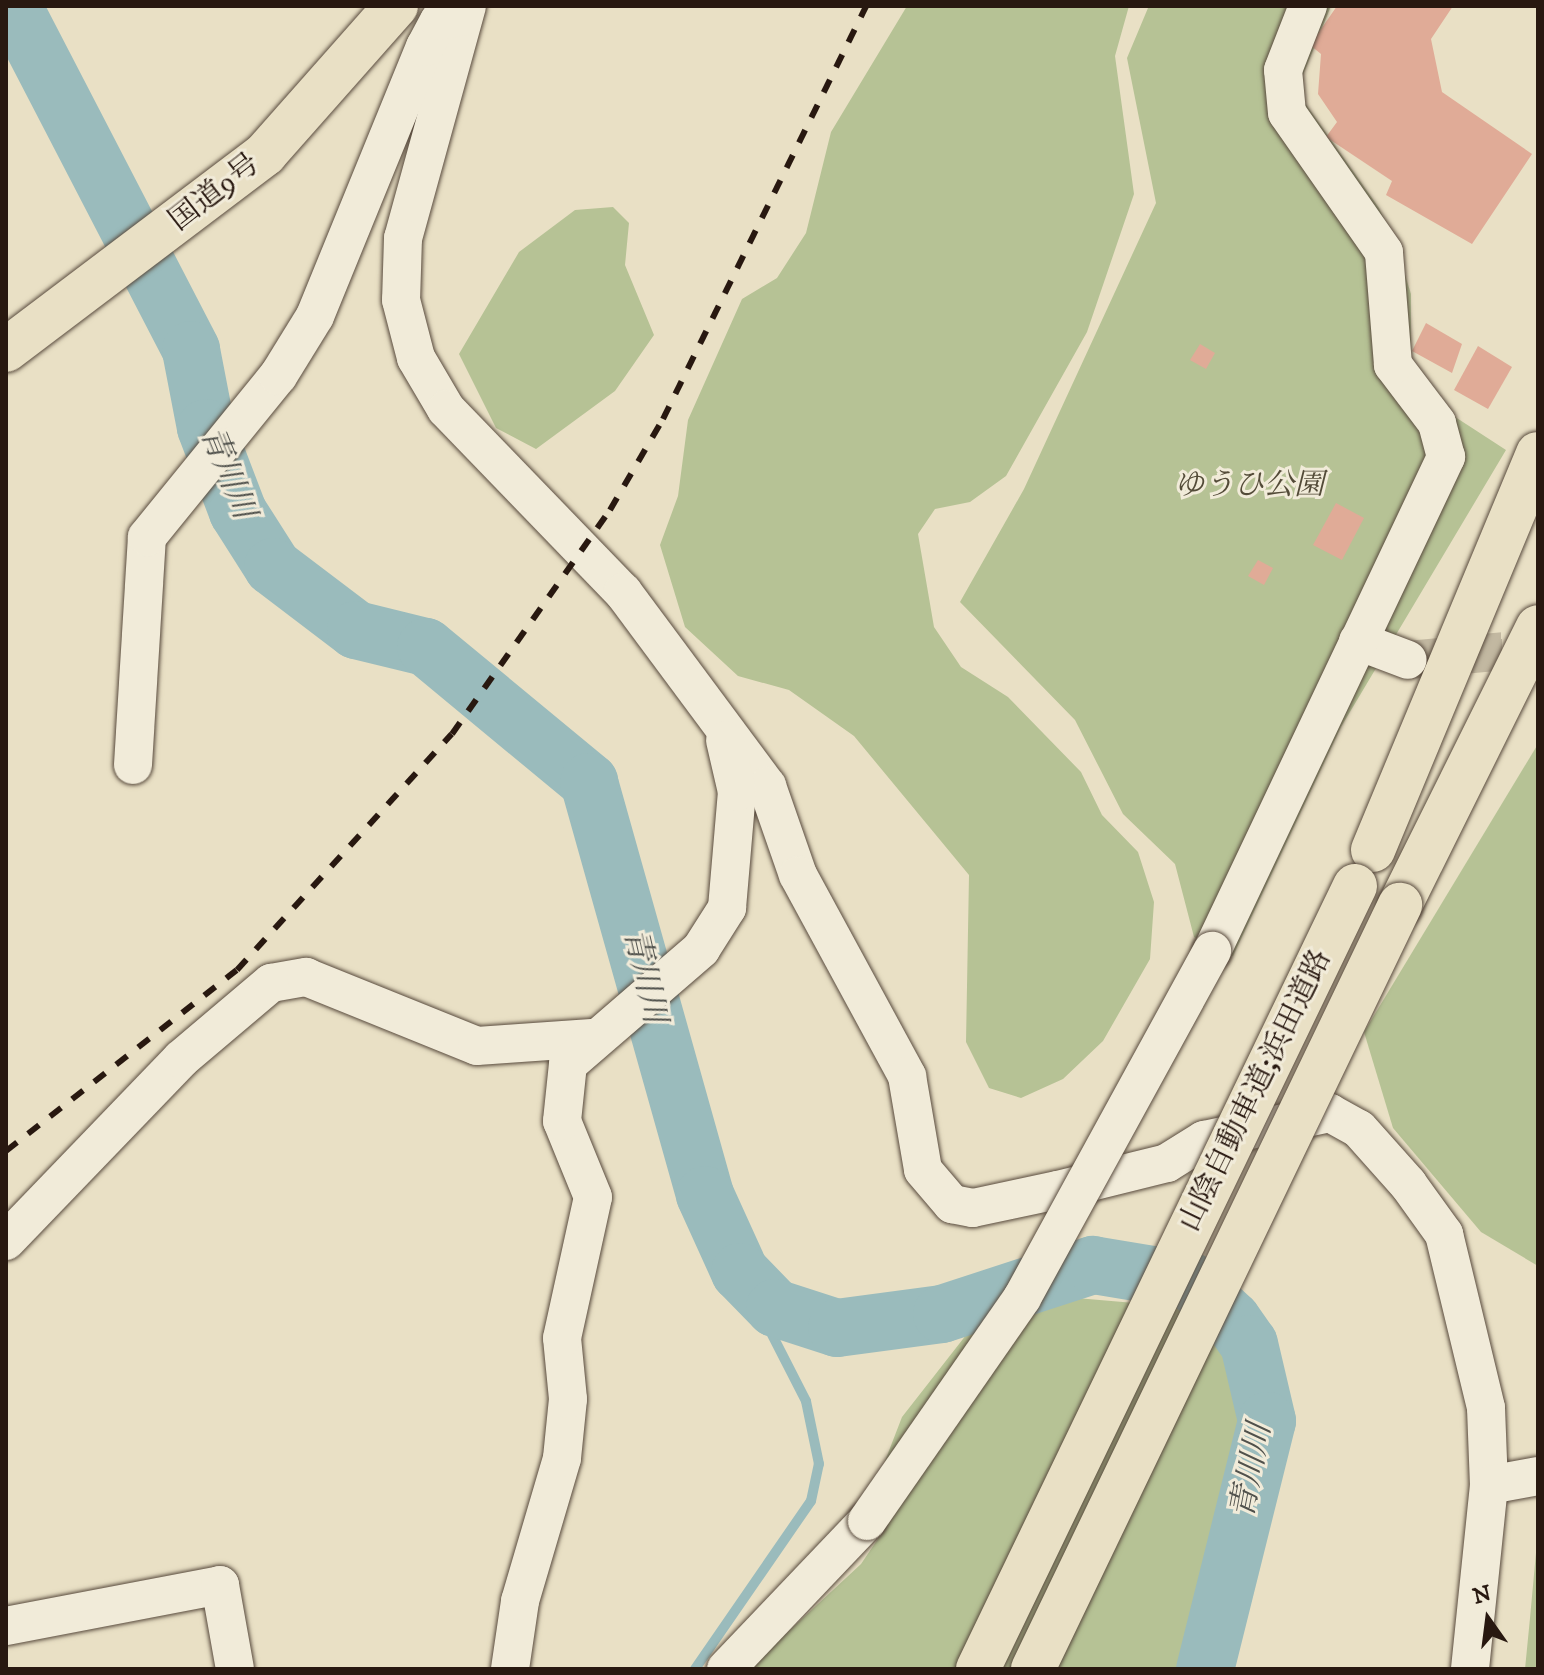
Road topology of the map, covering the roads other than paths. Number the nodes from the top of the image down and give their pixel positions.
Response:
1 (1308, 6) edge
2 (466, 11) edge
3 (388, 18) edge
4 (6, 350) edge
5 (1538, 454) edge
6 (1538, 516) edge
7 (1538, 627) edge
8 (1358, 641) junction
9 (1408, 660) tunnel mouth
10 (721, 725) junction
11 (133, 765) dead end
12 (1364, 868) junction
13 (592, 1038) junction
14 (6, 1241) edge
15 (1538, 1476) edge
16 (1489, 1485) junction
17 (6, 1626) edge
18 (235, 1669) edge
19 (510, 1669) edge
20 (726, 1669) edge
21 (978, 1669) edge
22 (1033, 1669) edge
23 (1470, 1669) edge

1 - 8 street
2 - 10 street
2 - 11 street
3 - 4 highway, 国道9号
5 - 12 highway
6 - 12 highway, 山陰自動車道;浜田道路
7 - 22 highway, 山陰自動車道;浜田道路, bridge
8 - 9 street
8 - 20 street, bridge
10 - 13 street
10 - 16 street
12 - 21 highway, 山陰自動車道;浜田道路, bridge
13 - 14 street
13 - 19 street
15 - 16 street
16 - 23 street
17 - 18 street

